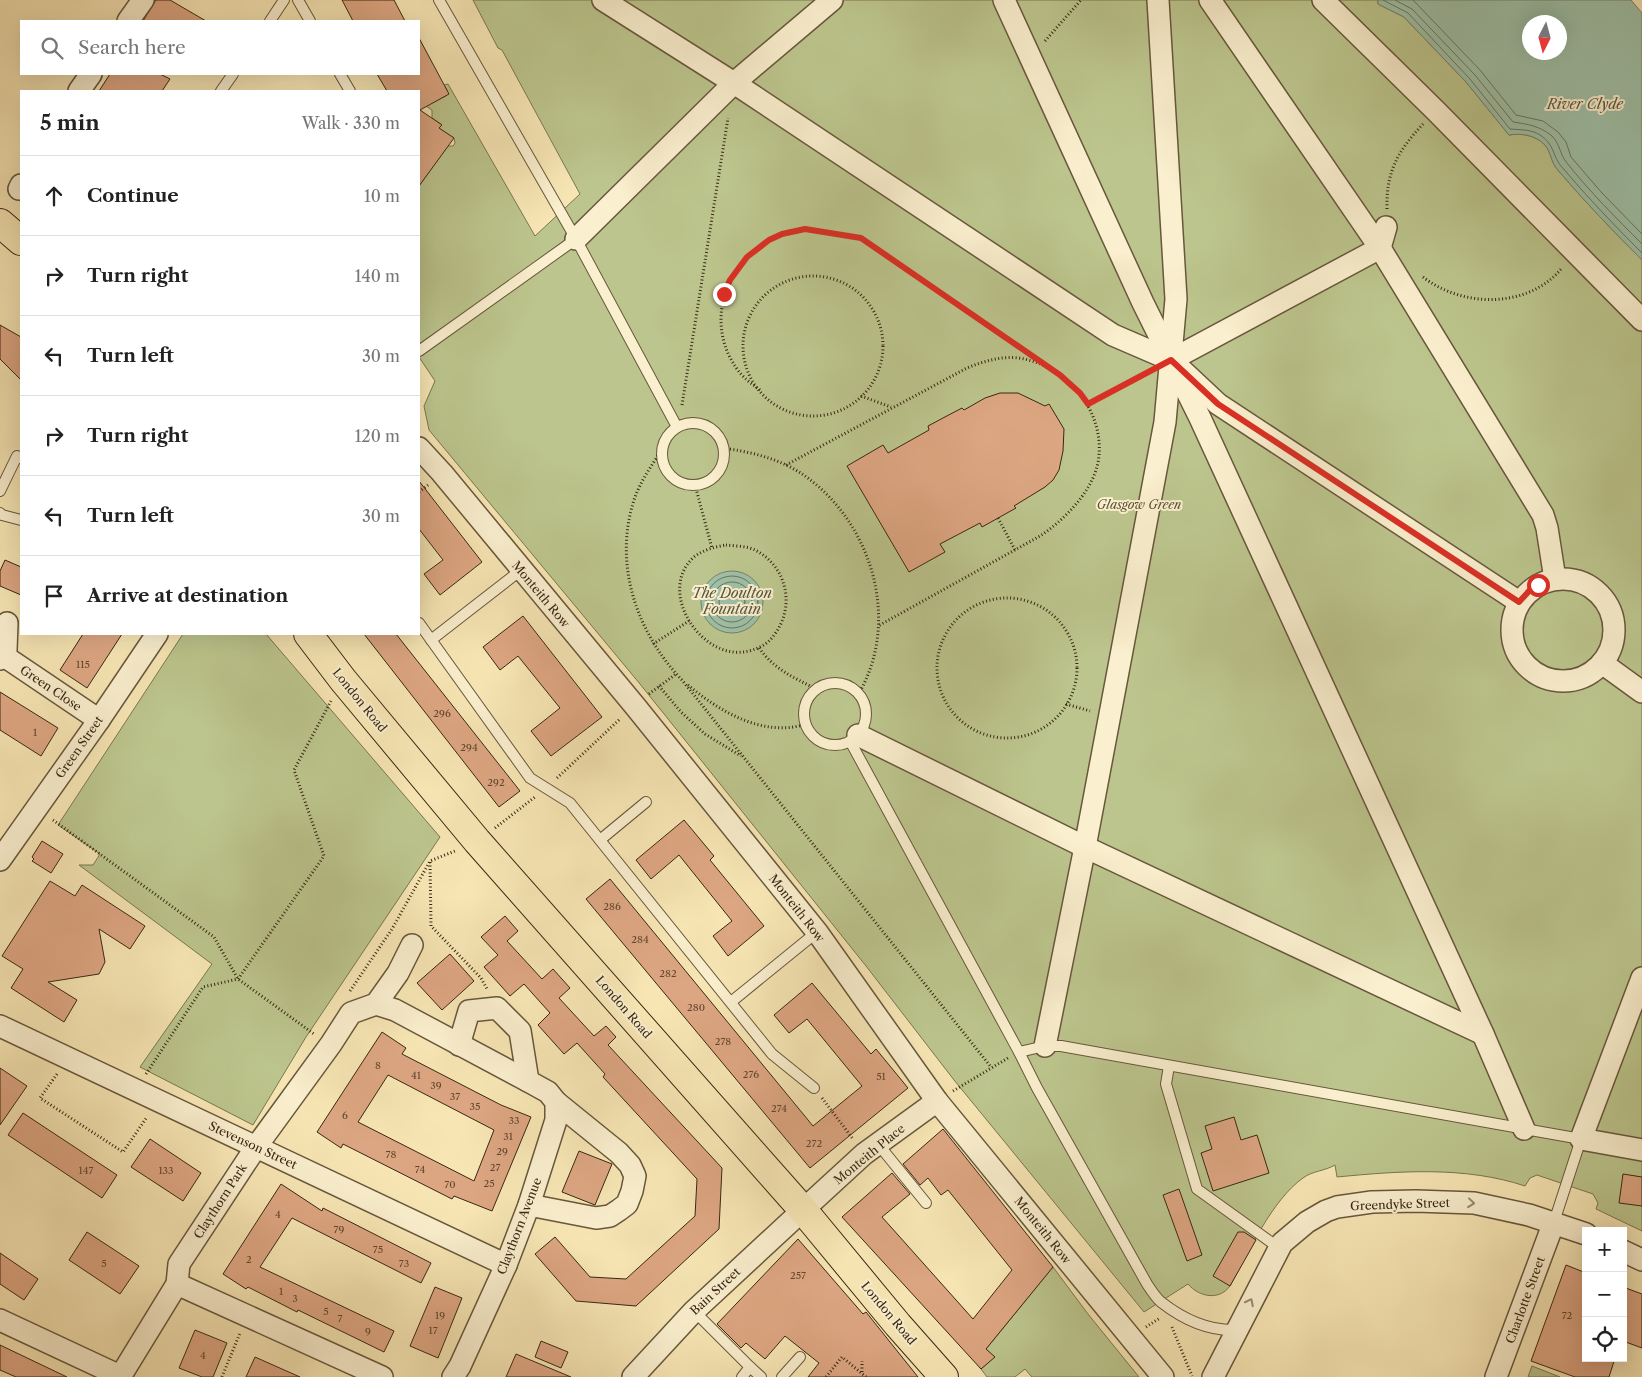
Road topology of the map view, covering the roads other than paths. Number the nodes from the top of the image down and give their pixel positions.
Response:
1 (143, 0) edge
2 (284, 0) edge
3 (298, 0) edge
4 (439, 0) edge
5 (604, 0) edge
6 (832, 0) edge
7 (1004, 0) edge
8 (1158, 0) edge
9 (1210, 0) edge
10 (1324, 0) edge
11 (129, 20) edge
12 (271, 20) edge
13 (309, 20) edge
14 (90, 75) edge
15 (233, 75) edge
16 (341, 75) edge
17 (734, 83) junction
18 (80, 90) edge
19 (222, 90) edge
20 (349, 90) edge
21 (1387, 220) road end
22 (0, 223) edge
23 (576, 239) junction
24 (20, 240) edge
25 (1380, 248) junction
26 (1642, 320) edge
27 (420, 350) edge
28 (1171, 360) junction
29 (678, 427) junction
30 (420, 449) edge
31 (20, 458) edge
32 (0, 490) edge
33 (0, 513) edge
34 (20, 520) edge
35 (522, 570) junction
36 (1554, 579) junction
37 (1519, 602) junction
38 (7, 623) dead end
39 (420, 624) edge
40 (156, 635) edge
41 (309, 635) edge
42 (431, 640) junction
43 (2, 657) edge
44 (1602, 663) junction
45 (1642, 692) edge
46 (99, 720) junction
47 (854, 738) junction
48 (646, 802) dead end
49 (600, 840) junction
50 (1085, 847) junction
51 (0, 860) edge
52 (817, 932) junction
53 (412, 945) dead end
54 (1642, 978) edge
55 (731, 1002) junction
56 (376, 1004) junction
57 (0, 1026) edge
58 (1483, 1034) junction
59 (459, 1045) junction
60 (1045, 1046) junction
61 (1019, 1052) junction
62 (1169, 1066) junction
63 (528, 1081) junction
64 (814, 1088) road end
65 (937, 1101) junction
66 (556, 1102) junction
67 (1524, 1129) junction
68 (1581, 1139) junction
69 (256, 1147) junction
70 (871, 1149) junction
71 (1642, 1150) edge
72 (926, 1203) dead end
73 (529, 1205) junction
74 (803, 1210) junction
75 (1554, 1222) junction
76 (1582, 1232) edge
77 (1279, 1248) junction
78 (1627, 1253) edge
79 (1642, 1260) edge
80 (506, 1264) junction
81 (177, 1284) junction
82 (694, 1311) junction
83 (0, 1320) edge
84 (1236, 1330) junction
85 (800, 1357) dead end
86 (750, 1367) junction
87 (636, 1376) edge
88 (120, 1377) edge
89 (382, 1377) edge
90 (453, 1377) edge
91 (742, 1377) edge
92 (761, 1377) edge
93 (782, 1377) edge
94 (944, 1377) edge
95 (1163, 1377) edge
96 (1213, 1377) edge
97 (1496, 1377) edge

1 - 11 street
2 - 12 lane
3 - 13 lane
4 - 23 lane
5 - 17 street
6 - 17 street
7 - 28 street
8 - 28 street
9 - 25 street
10 - 26 street
14 - 18 street
15 - 19 lane
16 - 20 lane
17 - 23 street
17 - 28 street
21 - 25 street
22 - 24 main road
23 - 27 lane
23 - 29 lane
25 - 28 street
25 - 36 street
28 - 37 street
28 - 50 street
28 - 58 street
29 - 29 lane
30 - 35 street, Monteith Row
31 - 32 lane
33 - 34 lane
35 - 42 lane
35 - 52 street, Monteith Row
36 - 37 street
36 - 44 street
37 - 44 street
38 - 43 street, Green Close
39 - 42 lane
40 - 46 street, Green Street
41 - 74 main road, London Road
42 - 49 lane
43 - 46 street, Green Close
44 - 45 street
46 - 51 street, Green Street
47 - 47 lane
47 - 50 street
47 - 61 lane
48 - 49 lane
49 - 55 lane
50 - 58 street
50 - 60 street
52 - 55 lane
52 - 65 street, Monteith Row
53 - 56 street
54 - 68 street
55 - 64 lane
56 - 59 street
56 - 69 street, Claythorn Park
57 - 69 street, Stevenson Street
58 - 67 street
59 - 63 street
59 - 63 street
60 - 61 lane
60 - 62 lane
61 - 84 lane
62 - 67 lane
62 - 77 lane
63 - 66 street
65 - 70 street, Monteith Place
65 - 95 street, Monteith Row
66 - 73 street, Claythorn Avenue
66 - 73 street
67 - 68 lane
68 - 71 street
68 - 75 lane
69 - 80 street, Stevenson Street
69 - 81 street, Claythorn Park
70 - 72 lane
70 - 74 street, Monteith Place
73 - 80 street, Claythorn Avenue
74 - 82 street, Bain Street
74 - 94 main road, London Road
75 - 76 street, Greendyke Street
77 -> 75 street, Greendyke Street
75 - 97 street, Charlotte Street
84 -> 77 street, Greendyke Street
78 - 79 street
80 - 90 street, Claythorn Avenue
81 - 88 street, Claythorn Park
81 - 89 street
82 - 86 lane
82 - 87 street, Bain Street
83 - 88 street
84 - 96 street, Greendyke Street
85 - 93 lane
86 - 91 lane
86 - 92 lane

